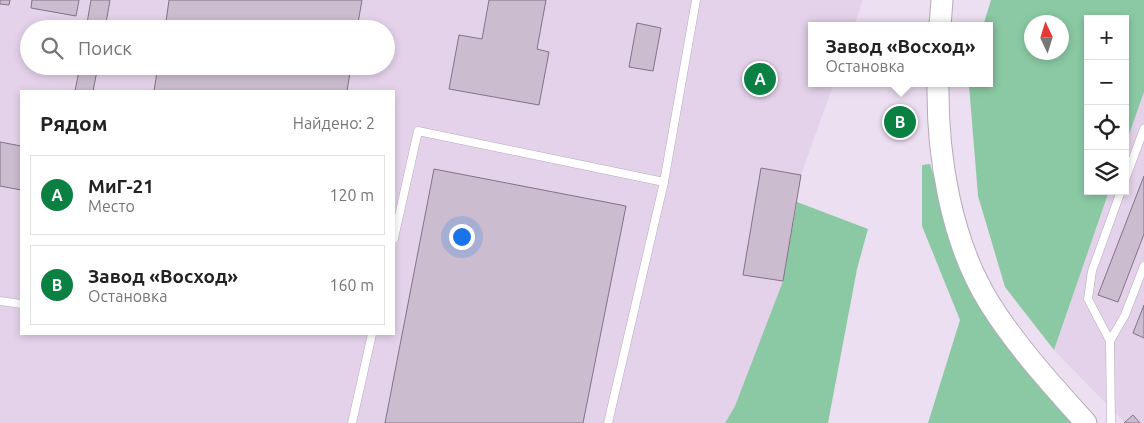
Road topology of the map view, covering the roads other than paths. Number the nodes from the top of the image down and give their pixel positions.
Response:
1 (696, 0) edge
2 (942, 0) edge
3 (940, 22) edge
4 (938, 87) edge
5 (1144, 129) edge
6 (1129, 169) edge
7 (664, 182) junction
8 (1120, 195) edge
9 (395, 234) edge
10 (1144, 266) edge
11 (0, 301) edge
12 (20, 304) edge
13 (372, 335) edge
14 (1110, 341) junction
15 (352, 423) edge
16 (608, 423) edge
17 (1086, 423) edge
18 (1111, 423) edge

1 - 7 lane
2 - 3 main road
4 - 17 main road
5 - 6 lane
7 - 9 lane
7 - 16 lane
8 - 14 lane
10 - 14 lane
11 - 12 lane
13 - 15 lane
14 - 18 lane

